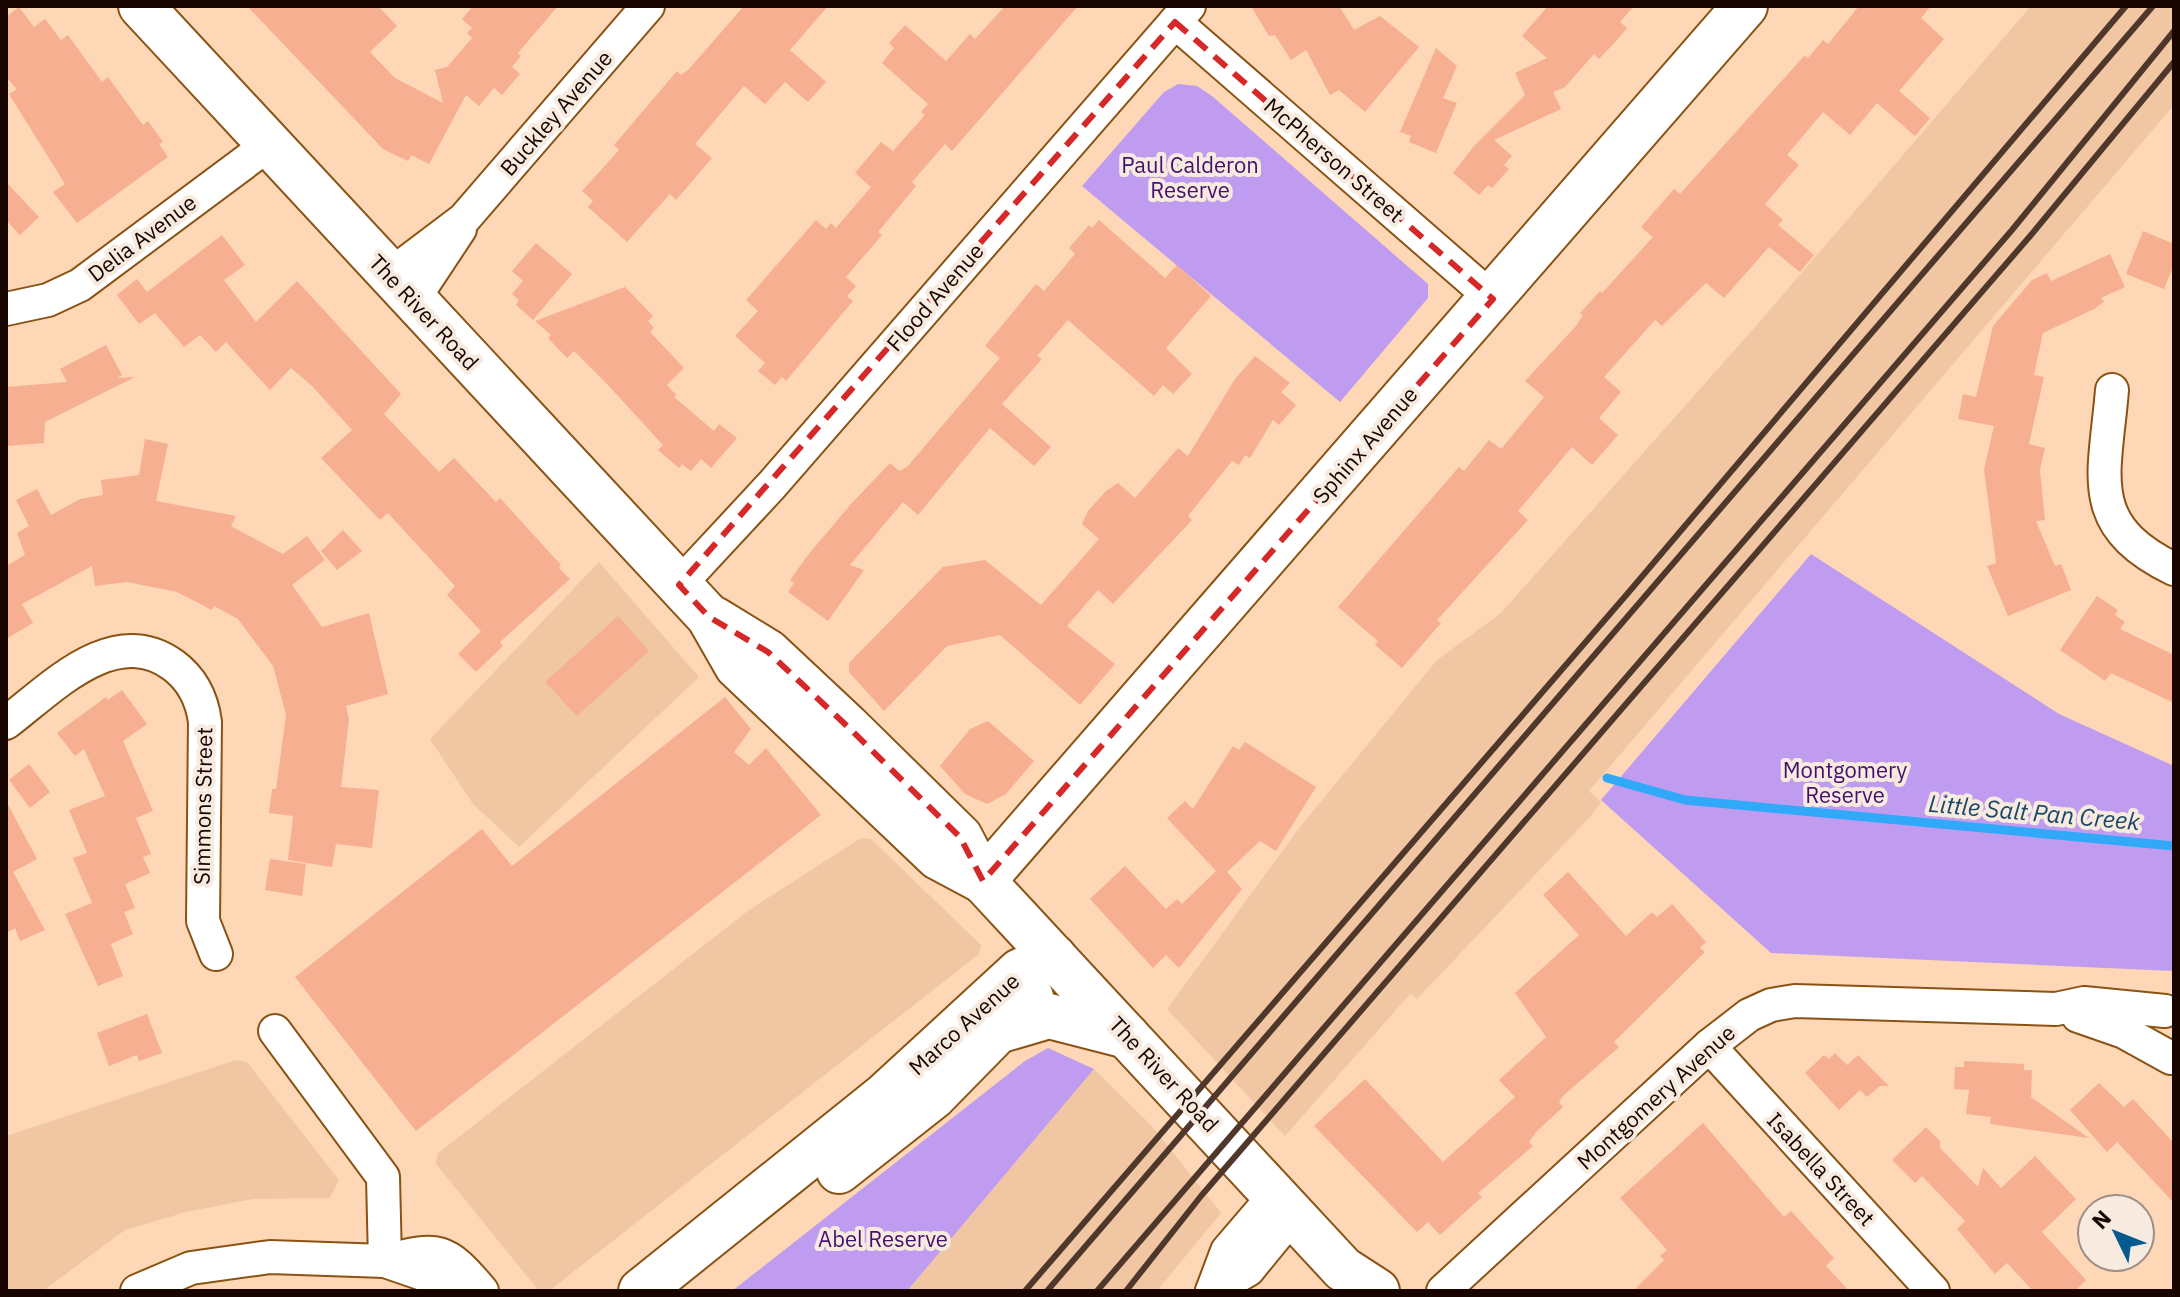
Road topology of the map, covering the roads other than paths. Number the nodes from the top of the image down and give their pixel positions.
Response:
1 (141, 6) edge
2 (648, 6) edge
3 (1745, 6) edge
4 (1182, 14) edge
5 (268, 145) junction
6 (402, 287) junction
7 (1493, 299) junction
8 (6, 309) edge
9 (2112, 390) dead end
10 (2174, 569) edge
11 (679, 585) junction
12 (6, 723) edge
13 (983, 881) junction
14 (216, 954) dead end
15 (1054, 957) junction
16 (2170, 1007) edge
17 (2056, 1009) junction
18 (1001, 1030) junction
19 (275, 1031) dead end
20 (1129, 1037) junction
21 (1709, 1046) junction
22 (2172, 1059) edge
23 (1284, 1205) junction
24 (385, 1261) junction
25 (1358, 1284) edge
26 (137, 1291) edge
27 (446, 1291) edge
28 (482, 1291) edge
29 (641, 1291) edge
30 (691, 1291) edge
31 (1212, 1291) edge
32 (1443, 1291) edge
33 (1933, 1291) edge

1 - 5 street, The River Road
2 - 6 street, Buckley Avenue
3 - 7 street, Sphinx Avenue
4 - 7 street, McPherson Street
4 - 11 street, Flood Avenue
5 - 6 street, The River Road
5 - 8 street, Delia Avenue
6 - 11 street, The River Road
7 - 13 street, Sphinx Avenue
9 - 10 street
11 - 13 street, The River Road
12 - 14 street, Simmons Street
13 - 15 street, The River Road
15 - 18 street, Marco Avenue
15 - 20 street, The River Road
15 - 29 street, Marco Avenue
16 - 17 street, Montgomery Avenue
16 - 22 street
17 - 21 street, Montgomery Avenue
17 - 22 street, Montgomery Avenue
18 - 20 street
18 - 30 street, Marco Avenue
19 - 24 street
20 - 23 street, The River Road
21 - 32 street, Montgomery Avenue
21 - 33 street, Isabella Street
23 - 25 street, The River Road
23 - 31 street
24 - 26 street
24 - 27 street
24 - 28 street

